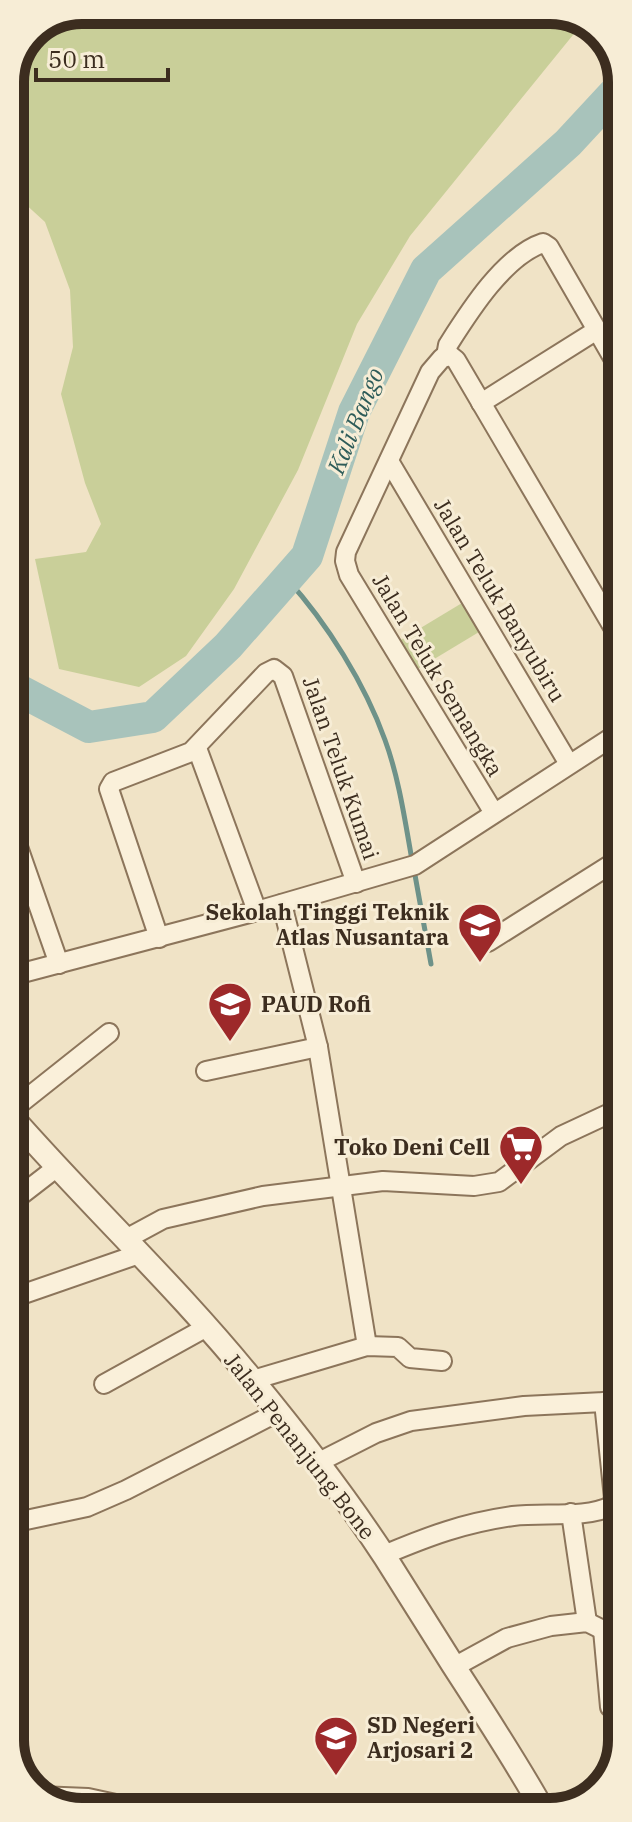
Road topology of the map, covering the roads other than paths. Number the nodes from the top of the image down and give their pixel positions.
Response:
1 (597, 330) junction
2 (608, 349) edge
3 (451, 358) junction
4 (481, 403) junction
5 (389, 461) junction
6 (608, 619) edge
7 (608, 740) edge
8 (197, 748) junction
9 (569, 764) junction
10 (494, 813) junction
11 (24, 864) edge
12 (608, 866) edge
13 (356, 883) junction
14 (282, 904) junction
15 (257, 911) junction
16 (159, 938) junction
17 (488, 942) dead end
18 (59, 964) junction
19 (24, 973) edge
20 (109, 1033) dead end
21 (318, 1047) junction
22 (206, 1071) dead end
23 (24, 1100) edge
24 (608, 1114) edge
25 (24, 1131) edge
26 (56, 1168) junction
27 (342, 1186) junction
28 (24, 1193) edge
29 (133, 1246) junction
30 (24, 1293) edge
31 (207, 1327) junction
32 (367, 1346) junction
33 (442, 1361) dead end
34 (253, 1380) junction
35 (104, 1384) dead end
36 (608, 1399) edge
37 (278, 1412) junction
38 (317, 1463) junction
39 (608, 1508) edge
40 (571, 1513) junction
41 (24, 1520) edge
42 (384, 1555) junction
43 (604, 1626) edge
44 (454, 1667) junction
45 (608, 1680) edge
46 (536, 1798) edge

1 - 2 street
1 - 3 street
1 - 4 street
3 - 4 street
3 - 5 street
4 - 6 street
5 - 9 street, Jalan Teluk Banyubiru
5 - 10 street, Jalan Teluk Semangka
7 - 9 street
8 - 13 street, Jalan Teluk Kumai
8 - 15 street
8 - 16 street
9 - 10 street
10 - 13 street
11 - 18 street
12 - 17 street
13 - 14 street
14 - 15 street
14 - 21 street
15 - 16 street
16 - 18 street
18 - 19 street
20 - 23 street
21 - 22 street
21 - 27 street
24 - 27 street
25 - 26 street, Jalan Penanjung Bone
26 - 28 street
26 - 29 street, Jalan Penanjung Bone
27 - 29 street
27 - 32 street
29 - 30 street
29 - 31 street, Jalan Penanjung Bone
31 - 34 street, Jalan Penanjung Bone
31 - 35 street
32 - 33 street
32 - 34 street
34 - 37 street, Jalan Penanjung Bone
36 - 38 street
37 - 38 street, Jalan Penanjung Bone
37 - 41 street
38 - 42 street, Jalan Penanjung Bone
39 - 40 street
40 - 42 street
40 - 43 street
42 - 44 street, Jalan Penanjung Bone
43 - 44 street
43 - 45 street
44 - 46 street, Jalan Penanjung Bone

